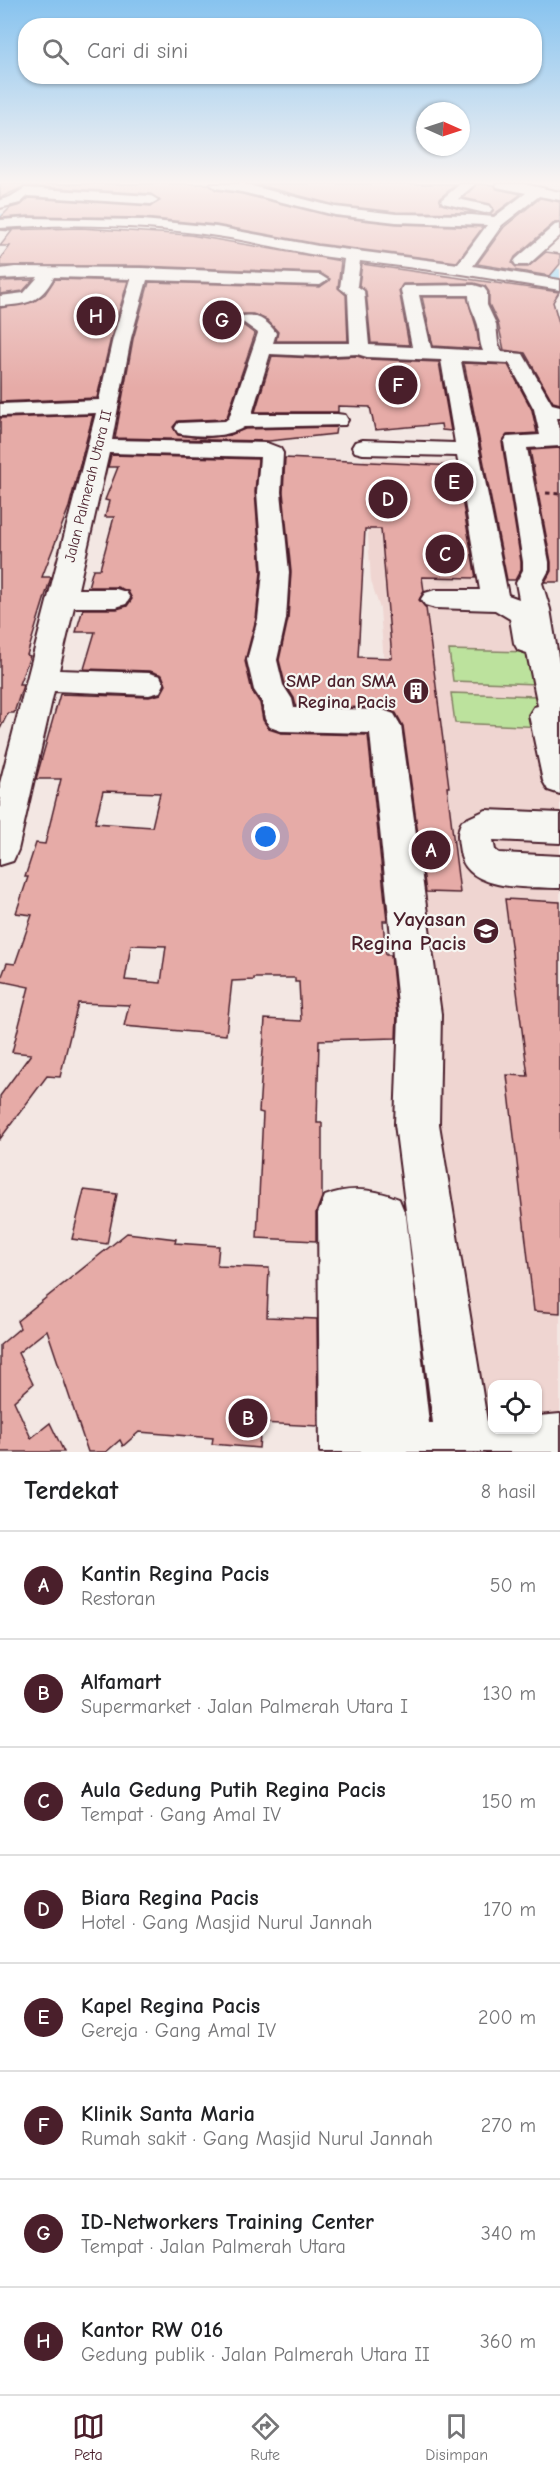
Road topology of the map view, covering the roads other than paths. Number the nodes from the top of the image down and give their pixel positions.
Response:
1 (328, 252) edge
2 (458, 252) edge
3 (475, 252) edge
4 (534, 252) edge
5 (352, 255) junction
6 (62, 256) dead end
7 (468, 260) junction
8 (522, 262) dead end
9 (51, 272) junction
10 (141, 273) junction
11 (0, 274) edge
12 (320, 280) dead end
13 (560, 285) edge
14 (560, 291) edge
15 (0, 301) edge
16 (560, 302) edge
17 (249, 320) dead end
18 (262, 348) junction
19 (360, 348) junction
20 (422, 352) junction
21 (450, 355) junction
22 (495, 356) junction
23 (0, 410) edge
24 (552, 410) edge
25 (337, 420) dead end
26 (104, 426) junction
27 (236, 431) junction
28 (363, 447) dead end
29 (466, 450) junction
30 (517, 452) junction
31 (560, 454) edge
32 (61, 598) junction
33 (117, 598) dead end
34 (435, 599) dead end
35 (495, 600) junction
36 (41, 680) junction
37 (149, 684) dead end
38 (560, 736) edge
39 (560, 781) edge
40 (560, 828) edge
41 (0, 850) edge
42 (560, 872) edge
43 (560, 1442) edge
44 (464, 1451) edge
45 (348, 1452) edge
46 (403, 1452) edge

1 - 5 street
2 - 7 street
3 - 7 street
4 - 8 street
5 - 7 street
5 - 19 street
6 - 9 street
7 - 13 street
9 - 10 street
9 - 11 street
9 - 15 street
10 - 12 street
10 - 26 street, Jalan Palmerah Utara II
14 - 16 street
17 - 18 street
18 - 19 street
18 - 27 street
19 - 20 street
20 - 21 street
20 - 22 street
21 - 22 street
21 - 29 street
22 - 24 street
23 - 26 street
24 - 30 street
25 - 27 street
26 - 27 street
26 - 32 street, Jalan Palmerah Utara II
27 - 44 street
28 - 29 street
29 - 35 street
30 - 31 street
30 - 38 street
32 - 33 street
32 - 36 street, Jalan Palmerah Utara II
34 - 35 street
35 - 39 street
36 - 37 street
36 - 41 street, Jalan Palmerah Utara II
40 - 42 street
43 - 44 street
44 - 46 street
45 - 46 street

